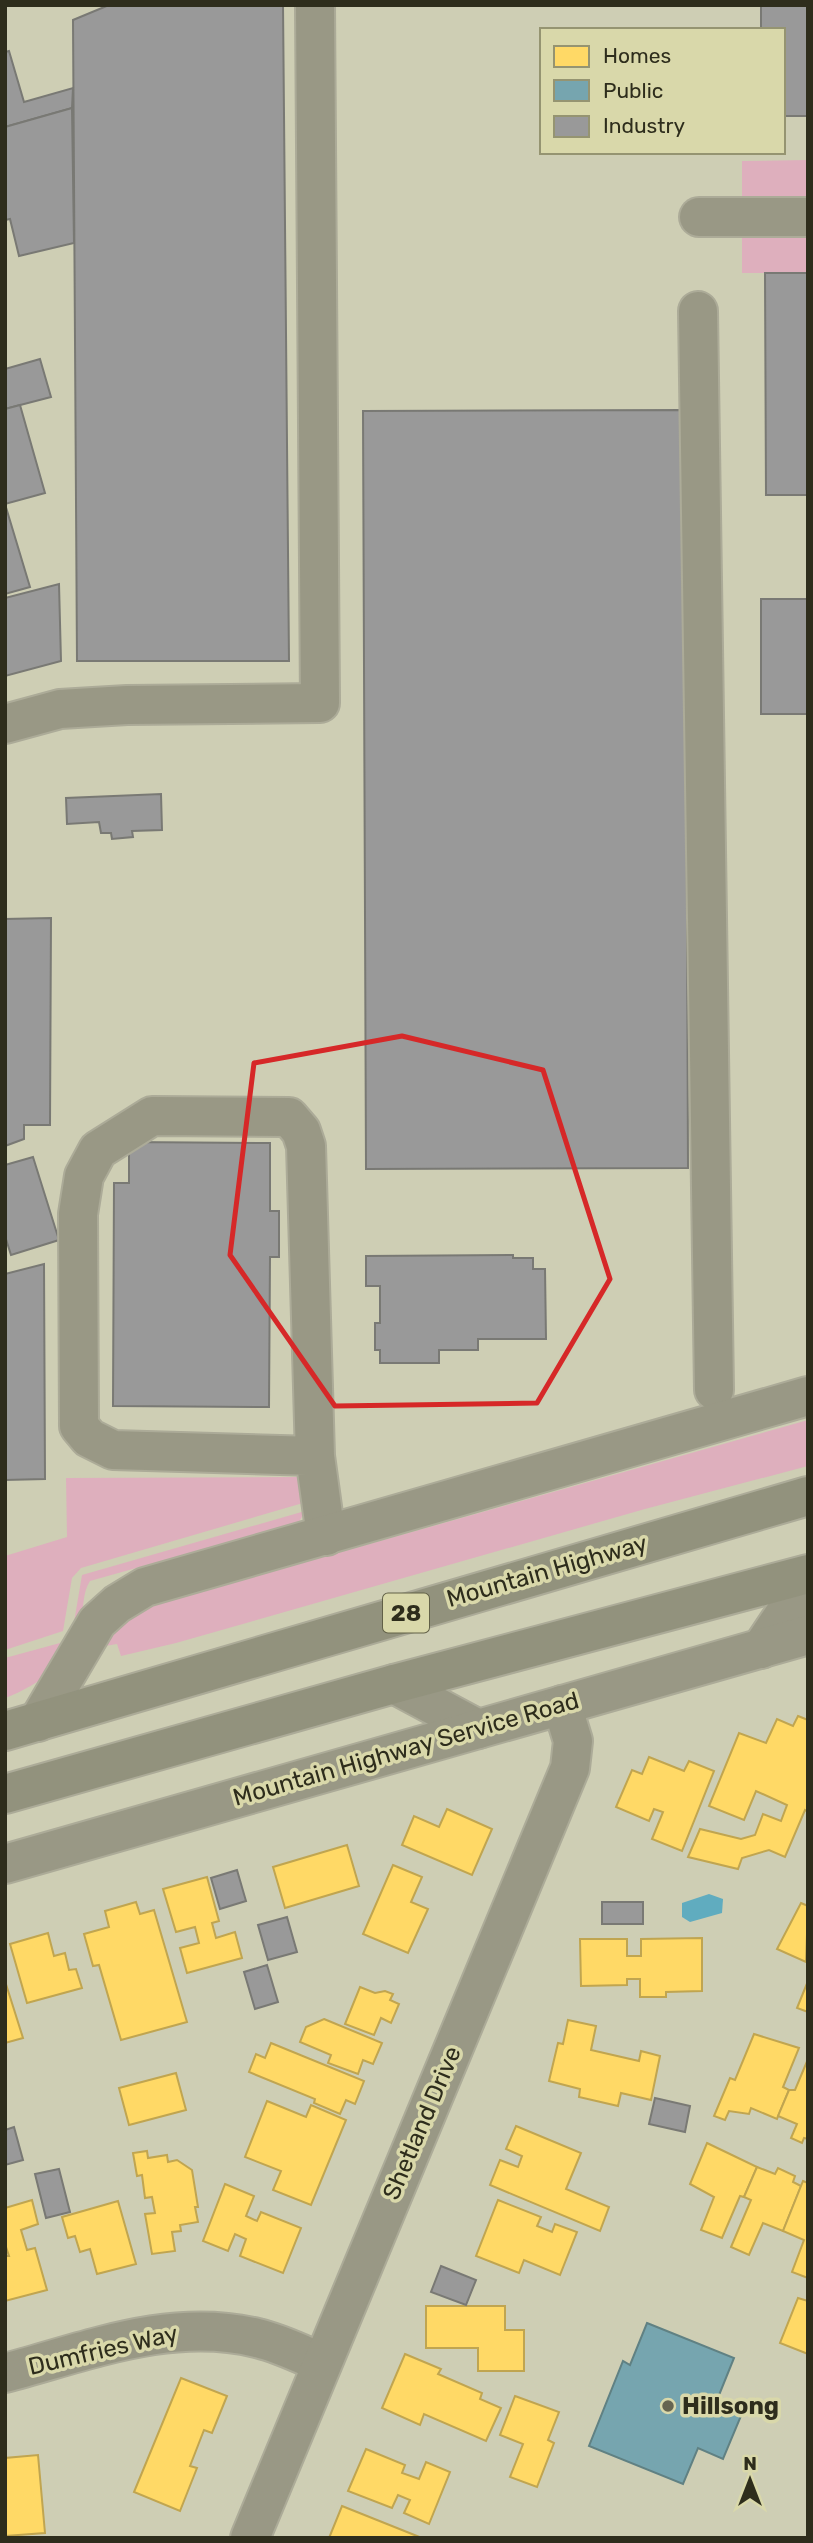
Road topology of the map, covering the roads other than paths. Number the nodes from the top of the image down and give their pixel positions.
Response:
1 (315, 5) edge
2 (699, 217) dead end
3 (808, 217) edge
4 (698, 311) dead end
5 (5, 724) edge
6 (714, 1390) dead end
7 (808, 1396) edge
8 (315, 1456) junction
9 (796, 1501) edge
10 (326, 1536) junction
11 (808, 1576) edge
12 (808, 1635) edge
13 (761, 1648) junction
14 (394, 1684) junction
15 (562, 1705) junction
16 (21, 1727) edge
17 (478, 1729) junction
18 (5, 1794) edge
19 (5, 1864) edge
20 (322, 2363) junction
21 (5, 2373) edge
22 (250, 2538) edge

1 - 5 street
2 - 3 street
4 - 6 street
7 - 10 street
8 - 8 street
8 - 10 street
9 - 16 main road, Mountain Highway / 28
10 - 16 street
11 - 13 street
11 - 14 main road
12 - 13 street, Mountain Highway Service Road
13 - 15 street, Mountain Highway Service Road
14 - 17 street
14 - 18 main road
15 - 17 street, Mountain Highway Service Road
15 - 20 street, Shetland Drive
17 - 19 street, Mountain Highway Service Road
20 - 21 street, Dumfries Way
20 - 22 street, Shetland Drive

